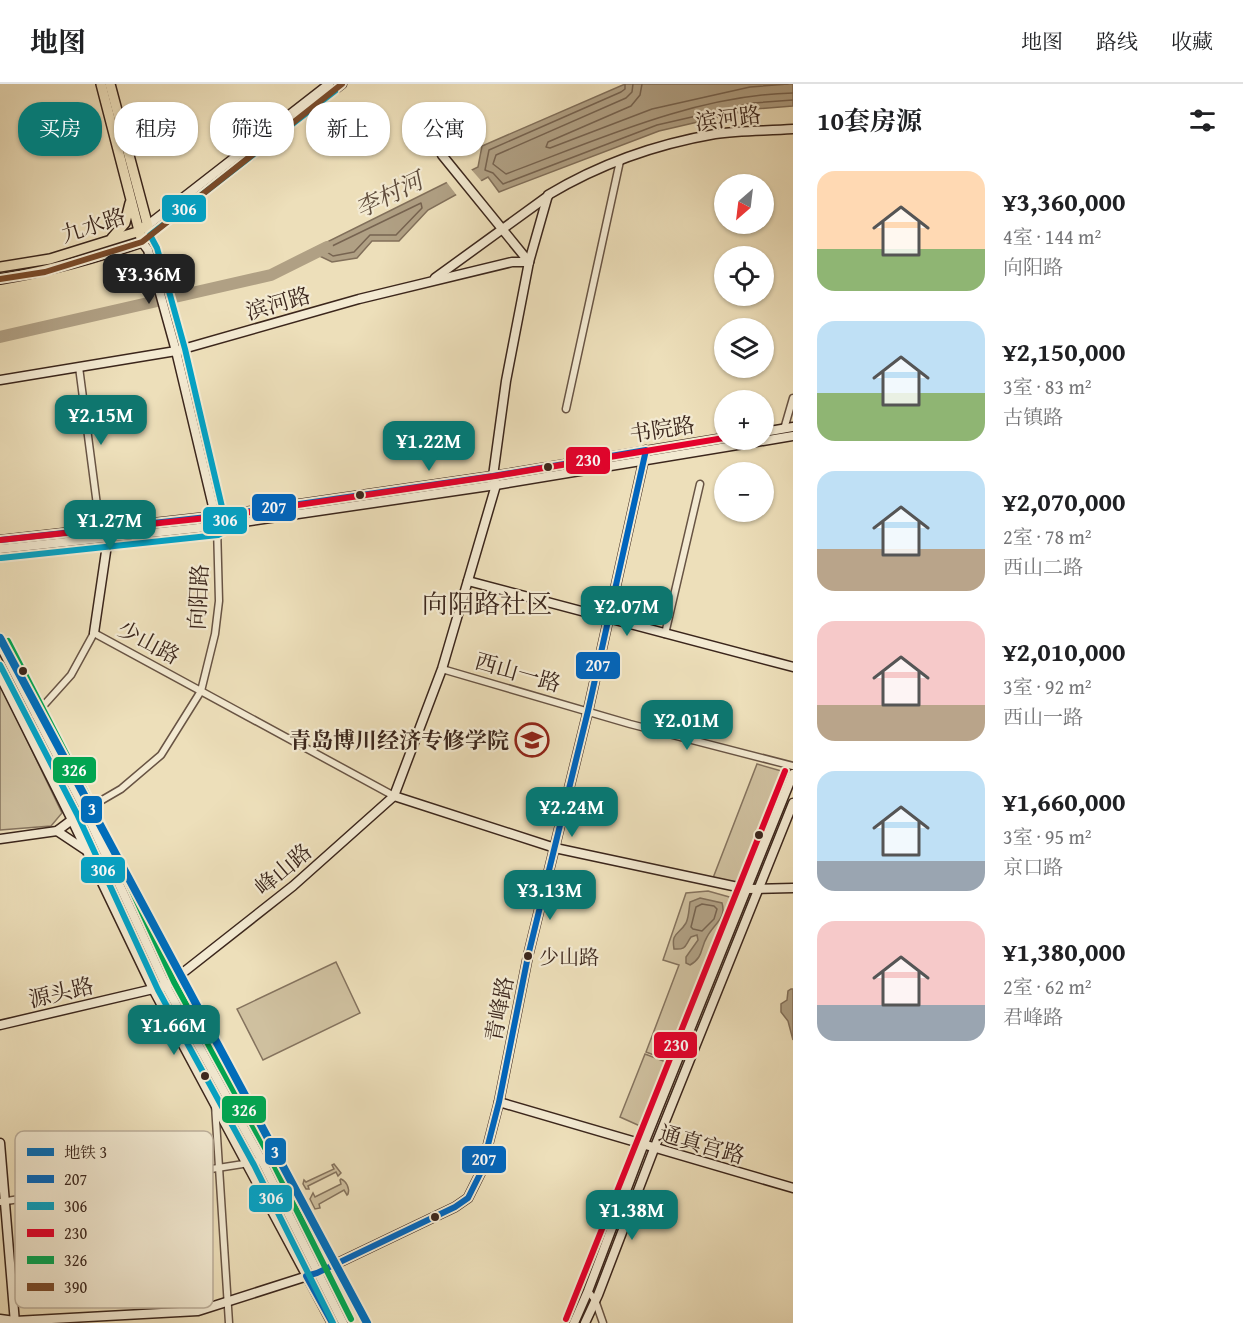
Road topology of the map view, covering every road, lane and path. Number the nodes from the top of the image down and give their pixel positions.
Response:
1 (101, 84) edge
2 (110, 84) edge
3 (329, 84) edge
4 (342, 84) edge
5 (793, 129) edge
6 (443, 156) edge
7 (620, 161) junction
8 (548, 195) junction
9 (131, 198) junction
10 (503, 229) junction
11 (146, 230) junction
12 (108, 241) junction
13 (142, 242) junction
14 (148, 250) junction
15 (529, 262) junction
16 (0, 267) edge
17 (0, 279) edge
18 (430, 282) junction
19 (175, 347) junction
20 (79, 367) junction
21 (0, 380) edge
22 (793, 398) edge
23 (566, 409) dead end
24 (788, 428) edge
25 (793, 436) edge
26 (714, 440) edge
27 (646, 450) junction
28 (644, 460) junction
29 (494, 480) junction
30 (700, 484) dead end
31 (217, 521) junction
32 (100, 528) junction
33 (108, 538) junction
34 (0, 540) edge
35 (0, 549) edge
36 (468, 581) junction
37 (609, 619) junction
38 (94, 633) junction
39 (665, 634) junction
40 (0, 645) edge
41 (793, 666) edge
42 (442, 669) junction
43 (0, 676) edge
44 (201, 691) junction
45 (588, 711) junction
46 (35, 715) junction
47 (793, 766) edge
48 (793, 774) edge
49 (394, 796) junction
50 (793, 802) edge
51 (85, 810) junction
52 (72, 820) junction
53 (57, 831) junction
54 (0, 839) edge
55 (555, 848) junction
56 (86, 851) junction
57 (747, 888) junction
58 (793, 888) edge
59 (758, 890) junction
60 (166, 986) junction
61 (153, 989) junction
62 (0, 1025) edge
63 (227, 1096) junction
64 (499, 1102) junction
65 (215, 1104) junction
66 (0, 1143) edge
67 (643, 1146) junction
68 (654, 1149) junction
69 (262, 1161) junction
70 (247, 1163) junction
71 (220, 1167) junction
72 (213, 1168) edge
73 (793, 1188) edge
74 (2, 1202) edge
75 (317, 1273) junction
76 (306, 1276) junction
77 (588, 1291) junction
78 (595, 1300) junction
79 (228, 1301) junction
80 (213, 1306) edge
81 (207, 1308) edge
82 (0, 1319) edge
83 (15, 1322) edge
84 (229, 1323) edge
85 (332, 1323) edge
86 (343, 1323) edge
87 (574, 1323) edge
88 (585, 1323) edge
89 (603, 1323) edge

1 - 9 main road
2 - 11 main road
3 - 11 street, 九水路
4 - 11 street, 九水路
5 - 7 street, 滨河路
6 - 10 street
7 - 8 street, 滨河路
7 - 23 street
8 - 10 street, 滨河路
8 - 15 street, 峰山路
9 - 11 main road
9 - 12 main road
10 - 15 street
10 - 18 street, 滨河路
11 - 12 main road, 九水路
11 - 13 main road
11 - 14 street, 向阳路
12 - 16 main road, 九水路
13 - 14 street, 向阳路
13 - 17 main road, 九水路
14 - 19 street, 向阳路
15 - 18 street, 滨河路
15 - 29 street, 峰山路
18 - 19 street, 滨河路
19 - 20 street, 滨河路
19 - 31 street, 向阳路
20 - 21 street, 滨河路
20 - 32 street
22 - 24 street
25 - 28 street, 书院路
26 - 27 street, 书院路
27 - 28 street, 青峰路
27 - 29 street, 书院路
28 - 29 street, 书院路
28 - 37 street, 青峰路
29 - 31 street, 书院路
29 - 36 street, 峰山路
30 - 39 street
31 - 32 street, 书院路
31 - 33 street, 书院路
31 - 44 street, 向阳路
32 - 34 street, 书院路
33 - 35 street, 书院路
33 - 38 street
36 - 37 street
36 - 42 street, 峰山路
37 - 39 street
37 - 45 street, 青峰路
38 - 44 street, 少山路
38 - 46 street
39 - 41 street
40 - 46 street
42 - 45 street, 西山一路
42 - 49 street, 峰山路
43 - 52 street
44 - 49 street, 少山路
44 - 51 street, 向阳路
45 - 47 street, 西山一路
45 - 55 street, 青峰路
46 - 51 street
48 - 57 street
49 - 55 street, 少山路
49 - 60 street, 峰山路
50 - 59 street
51 - 52 street, 向阳路
51 - 60 street
52 - 53 street, 向阳路
52 - 56 street
53 - 54 street, 向阳路
53 - 56 street
55 - 57 street, 少山路
55 - 64 street, 青峰路
56 - 61 street
57 - 59 street, 少山路
57 - 67 street
58 - 59 street, 少山路
59 - 68 street
60 - 61 street, 源头路
60 - 63 street
61 - 62 street, 源头路
61 - 65 street
63 - 65 street
63 - 69 street
64 - 67 street, 通真宫路
64 - 75 street, 青峰路
65 - 70 street
65 - 71 street
66 - 74 street
67 - 68 street, 通真宫路
67 - 77 street
68 - 73 street, 通真宫路
68 - 78 street
69 - 70 street
69 - 75 street
70 - 71 street
70 - 76 street
71 - 72 street
71 - 79 street
74 - 83 street
75 - 76 street, 青峰路
75 - 86 street
76 - 79 street, 青峰路
76 - 85 street
77 - 78 street
77 - 87 street
78 - 88 street
78 - 89 street
79 - 80 street, 青峰路
79 - 84 street
81 - 83 street, 青峰路
82 - 83 street, 青峰路

